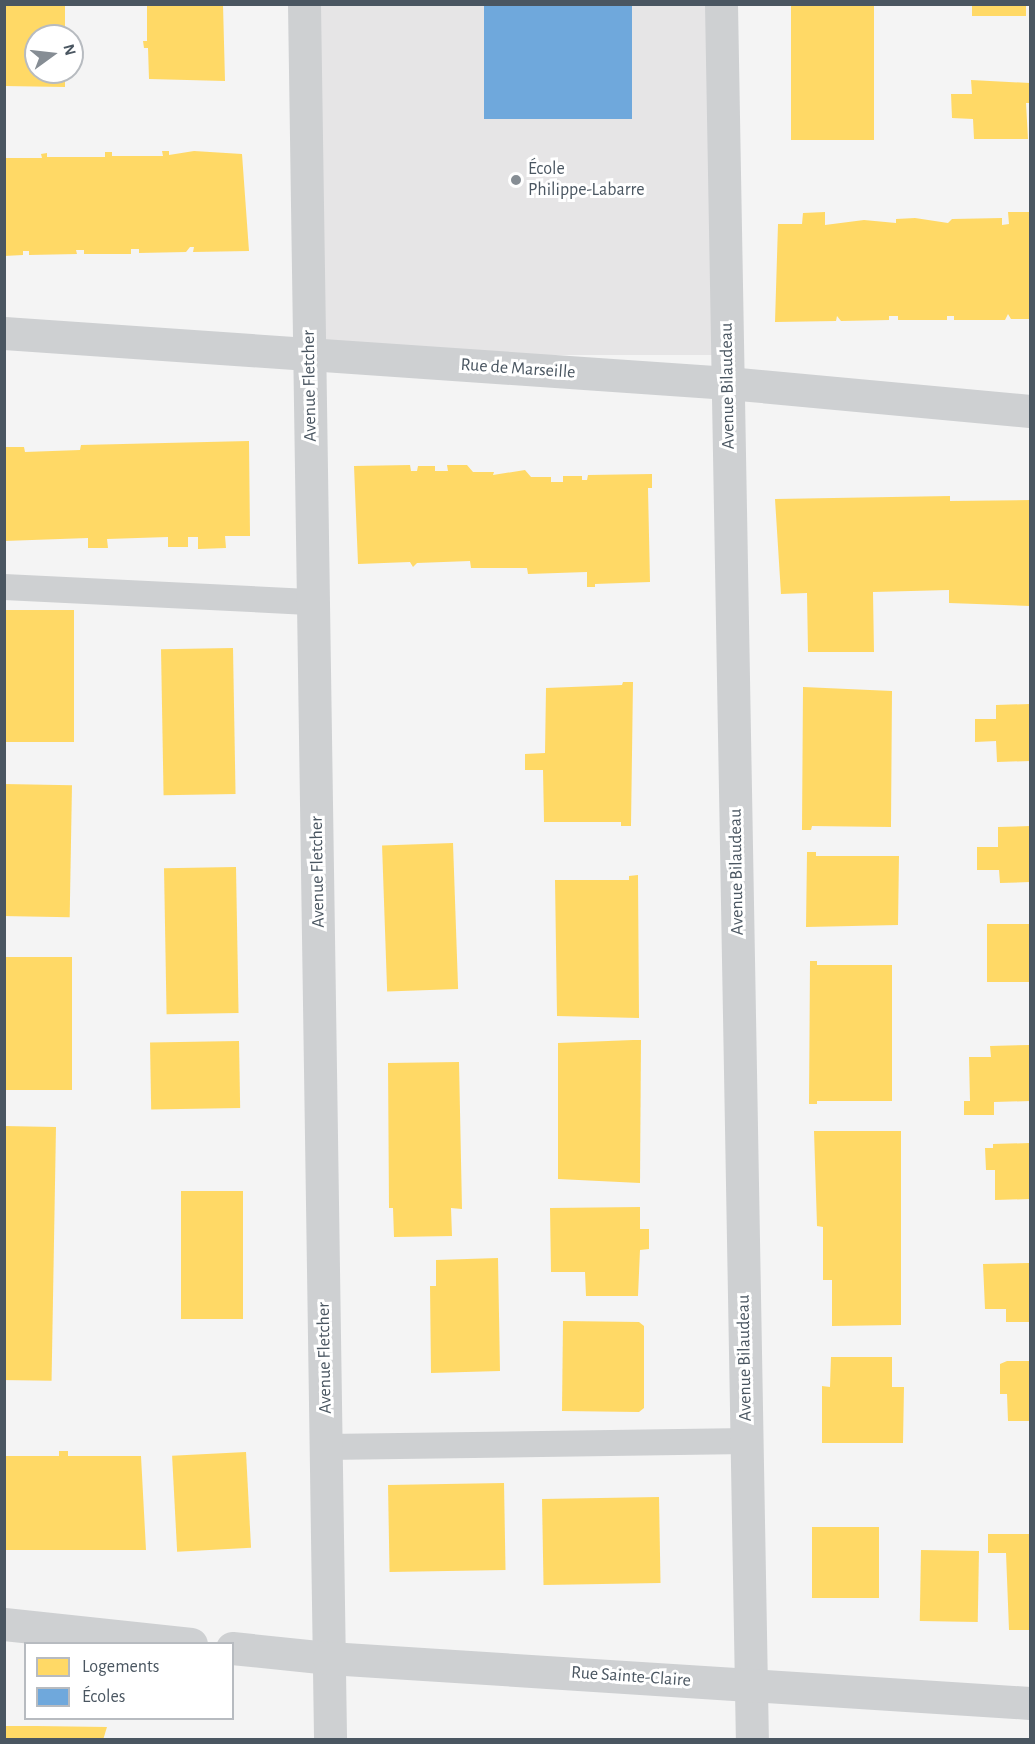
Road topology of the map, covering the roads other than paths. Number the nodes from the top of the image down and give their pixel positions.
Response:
1 (304, 4) edge
2 (721, 4) edge
3 (4, 333) edge
4 (309, 355) junction
5 (728, 383) junction
6 (1030, 411) edge
7 (4, 587) edge
8 (314, 602) junction
9 (747, 1441) junction
10 (326, 1447) junction
11 (4, 1623) edge
12 (173, 1642) edge
13 (234, 1648) edge
14 (329, 1658) junction
15 (751, 1684) junction
16 (1030, 1703) edge
17 (330, 1740) edge
18 (752, 1740) edge

1 - 4 street, Avenue Fletcher
2 - 5 street, Avenue Bilaudeau
3 - 4 street, Rue de Marseille
4 - 5 street, Rue de Marseille
4 - 8 street, Avenue Fletcher
5 - 6 street, Rue de Marseille
5 - 9 street, Avenue Bilaudeau
7 - 8 lane
8 - 10 street, Avenue Fletcher
9 - 10 lane
9 - 15 street, Avenue Bilaudeau
10 - 14 street, Avenue Fletcher
11 - 12 street
13 - 14 street, Rue Sainte-Claire
14 - 15 street, Rue Sainte-Claire
14 - 17 street, Avenue Fletcher
15 - 16 street, Rue Sainte-Claire
15 - 18 street, Avenue Bilaudeau

